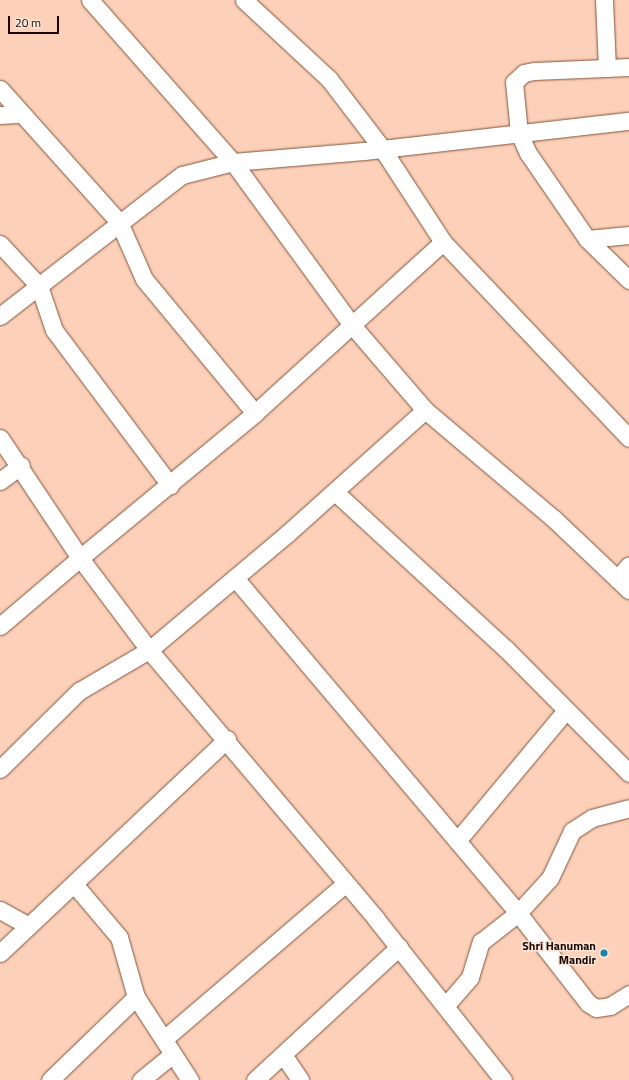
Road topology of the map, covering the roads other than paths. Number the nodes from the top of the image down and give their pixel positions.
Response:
1 (90, 0) edge
2 (244, 0) edge
3 (604, 0) edge
4 (629, 67) edge
5 (607, 68) junction
6 (0, 89) edge
7 (22, 114) junction
8 (0, 115) edge
9 (629, 121) edge
10 (519, 133) junction
11 (381, 147) junction
12 (233, 162) junction
13 (119, 222) junction
14 (629, 235) edge
15 (587, 239) junction
16 (443, 242) junction
17 (0, 244) edge
18 (629, 280) edge
19 (39, 286) junction
20 (0, 316) edge
21 (350, 324) junction
22 (425, 410) junction
23 (255, 414) junction
24 (0, 438) edge
25 (629, 438) edge
26 (0, 464) edge
27 (21, 465) junction
28 (0, 481) edge
29 (170, 485) junction
30 (335, 492) junction
31 (80, 558) junction
32 (629, 565) edge
33 (235, 578) junction
34 (617, 579) junction
35 (629, 590) edge
36 (0, 626) edge
37 (149, 650) junction
38 (566, 710) junction
39 (227, 739) junction
40 (0, 769) edge
41 (629, 773) edge
42 (629, 808) edge
43 (457, 841) junction
44 (74, 884) junction
45 (345, 884) junction
46 (0, 910) edge
47 (518, 913) junction
48 (29, 926) junction
49 (399, 947) junction
50 (0, 953) edge
51 (629, 994) edge
52 (136, 997) junction
53 (446, 1005) junction
54 (164, 1039) junction
55 (173, 1054) junction
56 (284, 1056) junction
57 (50, 1080) edge
58 (141, 1080) edge
59 (190, 1080) edge
60 (255, 1080) edge
61 (300, 1080) edge
62 (503, 1080) edge

1 - 12 street
2 - 11 street
3 - 5 street
4 - 5 street
5 - 10 street
6 - 7 street
7 - 8 street
7 - 13 street
9 - 10 street
10 - 11 street
10 - 15 street
11 - 12 street
11 - 16 street
12 - 13 street
12 - 21 street
13 - 19 street
13 - 23 street
14 - 15 street
15 - 18 street
16 - 21 street
16 - 25 street
17 - 19 street
19 - 20 street
19 - 29 street
21 - 22 street
21 - 23 street
22 - 30 street
22 - 34 street
23 - 29 street
24 - 27 street
26 - 27 street
27 - 28 street
27 - 31 street
29 - 31 street
30 - 33 street
30 - 38 street
31 - 36 street
31 - 37 street
32 - 34 street
33 - 37 street
33 - 43 street
34 - 35 street
37 - 39 street
37 - 40 street
38 - 41 street
38 - 43 street
39 - 44 street
39 - 45 street
42 - 47 street
43 - 47 street
44 - 48 street
44 - 52 street
45 - 49 street
45 - 54 street
46 - 48 street
47 - 51 street
47 - 53 street
48 - 50 street
49 - 53 street
49 - 56 street
52 - 54 street
52 - 57 street
53 - 62 street
54 - 55 street
55 - 58 street
55 - 59 street
56 - 60 street
56 - 61 street

